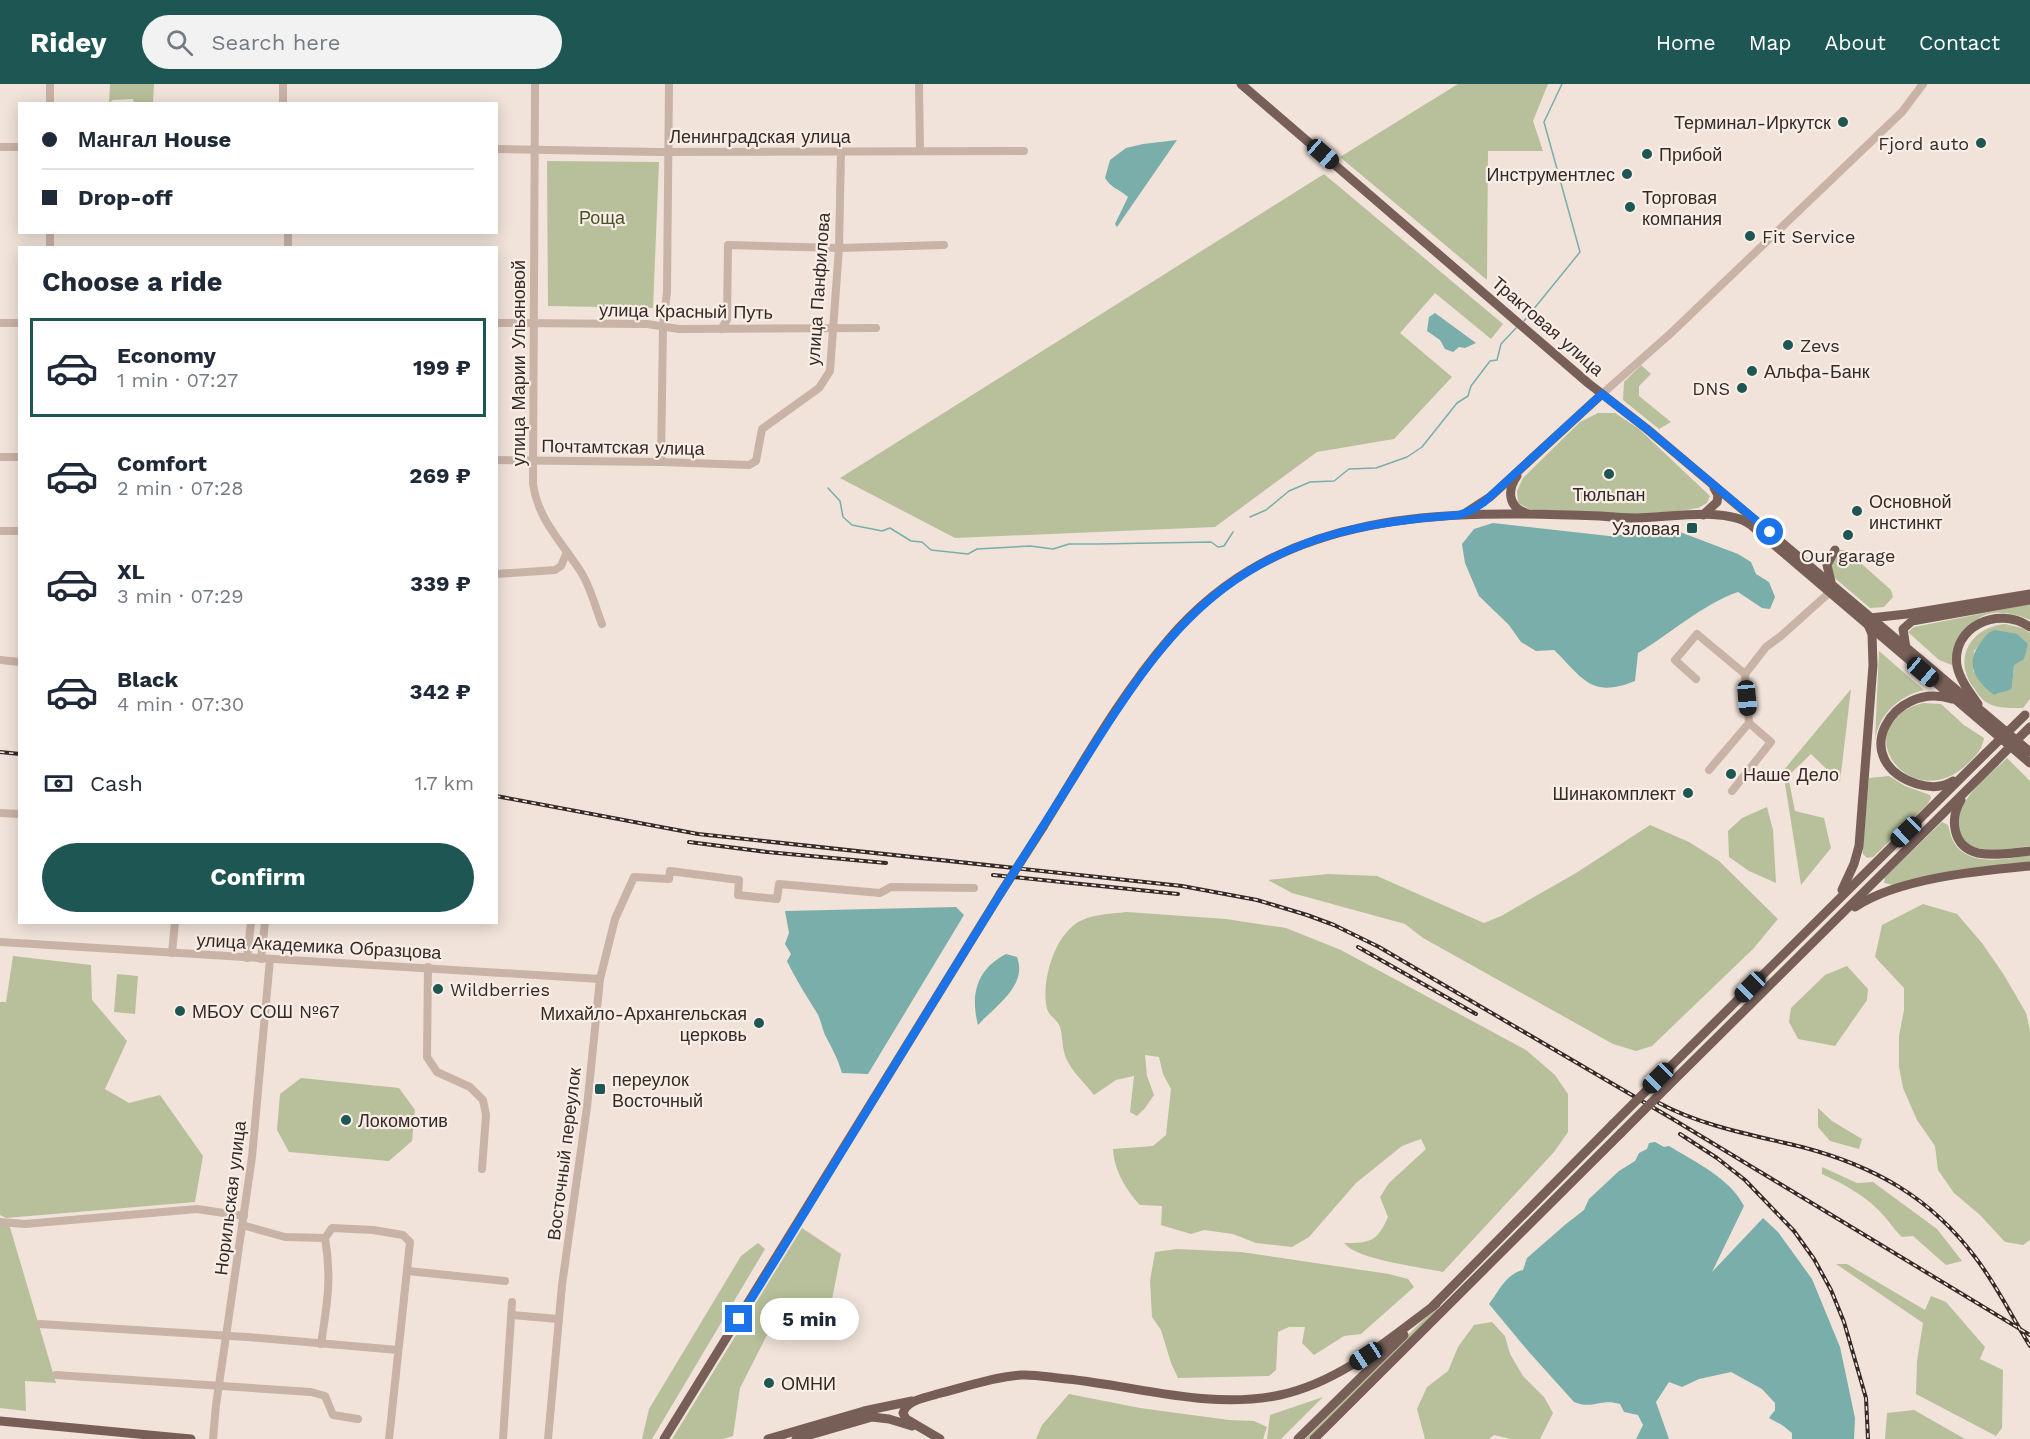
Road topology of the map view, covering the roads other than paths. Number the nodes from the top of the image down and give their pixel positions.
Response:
1 (50, 84) edge
2 (283, 84) edge
3 (535, 84) edge
4 (669, 84) edge
5 (920, 84) edge
6 (1241, 84) edge
7 (1923, 84) edge
8 (50, 102) edge
9 (283, 102) edge
10 (0, 147) edge
11 (18, 147) edge
12 (498, 149) edge
13 (534, 149) junction
14 (841, 151) junction
15 (920, 151) junction
16 (1024, 151) dead end
17 (669, 152) junction
18 (944, 245) dead end
19 (839, 248) junction
20 (0, 323) edge
21 (18, 323) edge
22 (498, 323) edge
23 (533, 323) junction
24 (663, 325) junction
25 (832, 328) junction
26 (876, 328) dead end
27 (721, 329) junction
28 (1602, 394) junction
29 (1535, 456) junction
30 (0, 457) edge
31 (18, 457) edge
32 (498, 460) edge
33 (532, 460) junction
34 (661, 462) junction
35 (749, 465) joint
36 (1711, 484) junction
37 (1528, 513) junction
38 (1459, 515) junction
39 (1702, 515) junction
40 (0, 531) edge
41 (18, 531) edge
42 (1834, 550) dead end
43 (567, 552) junction
44 (498, 574) edge
45 (1832, 590) junction
46 (2030, 594) edge
47 (2030, 600) edge
48 (1869, 622) junction
49 (602, 624) dead end
50 (2030, 627) edge
51 (1906, 648) junction
52 (0, 660) edge
53 (18, 662) edge
54 (1744, 674) junction
55 (1696, 679) dead end
56 (1959, 702) junction
57 (2028, 711) edge
58 (1989, 717) junction
59 (1749, 723) junction
60 (2030, 727) edge
61 (2030, 752) edge
62 (1985, 754) junction
63 (1995, 762) junction
64 (2030, 763) edge
65 (1709, 770) dead end
66 (1732, 791) dead end
67 (0, 813) edge
68 (18, 814) edge
69 (2030, 851) edge
70 (2030, 866) edge
71 (974, 888) dead end
72 (175, 924) edge
73 (252, 924) edge
74 (265, 924) edge
75 (1811, 926) junction
76 (1821, 935) junction
77 (0, 942) edge
78 (172, 953) junction
79 (247, 958) junction
80 (266, 959) junction
81 (428, 967) junction
82 (600, 979) junction
83 (482, 1169) dead end
84 (244, 1216) junction
85 (0, 1222) edge
86 (242, 1225) junction
87 (324, 1238) junction
88 (408, 1271) junction
89 (506, 1281) dead end
90 (512, 1302) dead end
91 (1436, 1304) junction
92 (512, 1315) junction
93 (558, 1319) junction
94 (40, 1324) dead end
95 (226, 1336) junction
96 (321, 1344) junction
97 (398, 1350) junction
98 (56, 1375) dead end
99 (219, 1386) junction
100 (920, 1399) junction
101 (358, 1419) dead end
102 (0, 1421) edge
103 (841, 1421) junction
104 (922, 1429) junction
105 (191, 1439) edge
106 (213, 1439) edge
107 (389, 1439) edge
108 (503, 1439) edge
109 (548, 1439) edge
110 (664, 1439) edge
111 (768, 1439) edge
112 (796, 1439) edge
113 (940, 1439) edge
114 (1298, 1439) edge
115 (1314, 1439) edge

1 - 8 street
2 - 9 street
3 - 13 street, улица Марии Ульяновой
4 - 17 street
5 - 15 street
6 - 28 main road, Трактовая улица
7 - 28 street
10 - 11 street
12 - 13 street, Ленинградская улица
13 - 17 street, Ленинградская улица
13 - 23 street, улица Марии Ульяновой
14 - 15 street, Ленинградская улица
14 - 17 street, Ленинградская улица
14 - 19 street, улица Панфилова
15 - 16 street, Ленинградская улица
17 - 24 street
18 - 19 street
19 - 25 street, улица Панфилова
19 - 27 street
20 - 21 street
22 - 23 street, улица Красный Путь
23 - 24 street, улица Красный Путь
23 - 33 street, улица Марии Ульяновой
24 - 27 street, улица Красный Путь
24 - 34 street
25 - 26 street, улица Красный Путь
25 - 27 street, улица Красный Путь
25 - 35 street, улица Панфилова
28 - 29 main road
28 - 36 main road, Трактовая улица
29 - 37 main road
29 - 38 main road
30 - 31 street
32 - 33 street, Почтамтская улица
33 - 34 street, Почтамтская улица
33 - 43 street, улица Марии Ульяновой
34 - 35 street, Почтамтская улица
36 - 39 main road
36 - 45 main road, Трактовая улица
37 - 38 main road
37 - 39 main road
38 - 110 main road, bridge
39 - 45 main road, Трактовая улица
40 - 41 street
42 - 45 main road
43 - 44 street
43 - 49 street, улица Марии Ульяновой
45 - 48 main road, Трактовая улица
45 - 54 street
46 - 48 main road
47 - 51 main road
48 - 51 main road, Трактовая улица
48 - 56 main road, Трактовая улица
48 - 75 main road
50 - 58 main road
51 - 58 main road, Трактовая улица
52 - 53 street
54 - 55 street
54 - 59 street
56 - 62 main road
56 - 64 main road, Трактовая улица
57 - 62 main road, bridge
58 - 61 main road, Трактовая улица
59 - 65 street
59 - 66 street
60 - 63 main road, bridge
62 - 75 main road
63 - 69 main road
63 - 76 main road
67 - 68 street
70 - 76 main road
71 - 82 street, Восточный переулок
72 - 78 street
73 - 79 street
74 - 80 street, Норильская улица
75 - 91 main road, bridge
76 - 115 main road, bridge
77 - 78 street, улица Академика Образцова
78 - 79 street, улица Академика Образцова
79 - 80 street, улица Академика Образцова
80 - 81 street, улица Академика Образцова
80 - 84 street, Норильская улица
81 - 82 street, улица Академика Образцова
81 - 83 street
82 - 93 street, Восточный переулок
84 - 85 street
84 - 86 street, Норильская улица
86 - 87 street
86 - 95 street, Норильская улица
87 - 88 street
87 - 96 street
88 - 89 street
88 - 97 street
90 - 92 street
91 - 100 main road
91 - 114 main road
92 - 93 street
92 - 108 street
93 - 109 street, Восточный переулок
94 - 95 street
95 - 96 street
95 - 99 street, Норильская улица
96 - 97 street
97 - 107 street
98 - 99 street
99 - 101 street
99 - 106 street, Норильская улица
100 - 103 main road
100 - 104 main road
102 - 105 main road
103 - 104 main road
103 - 111 main road
103 - 112 main road
104 - 113 main road

